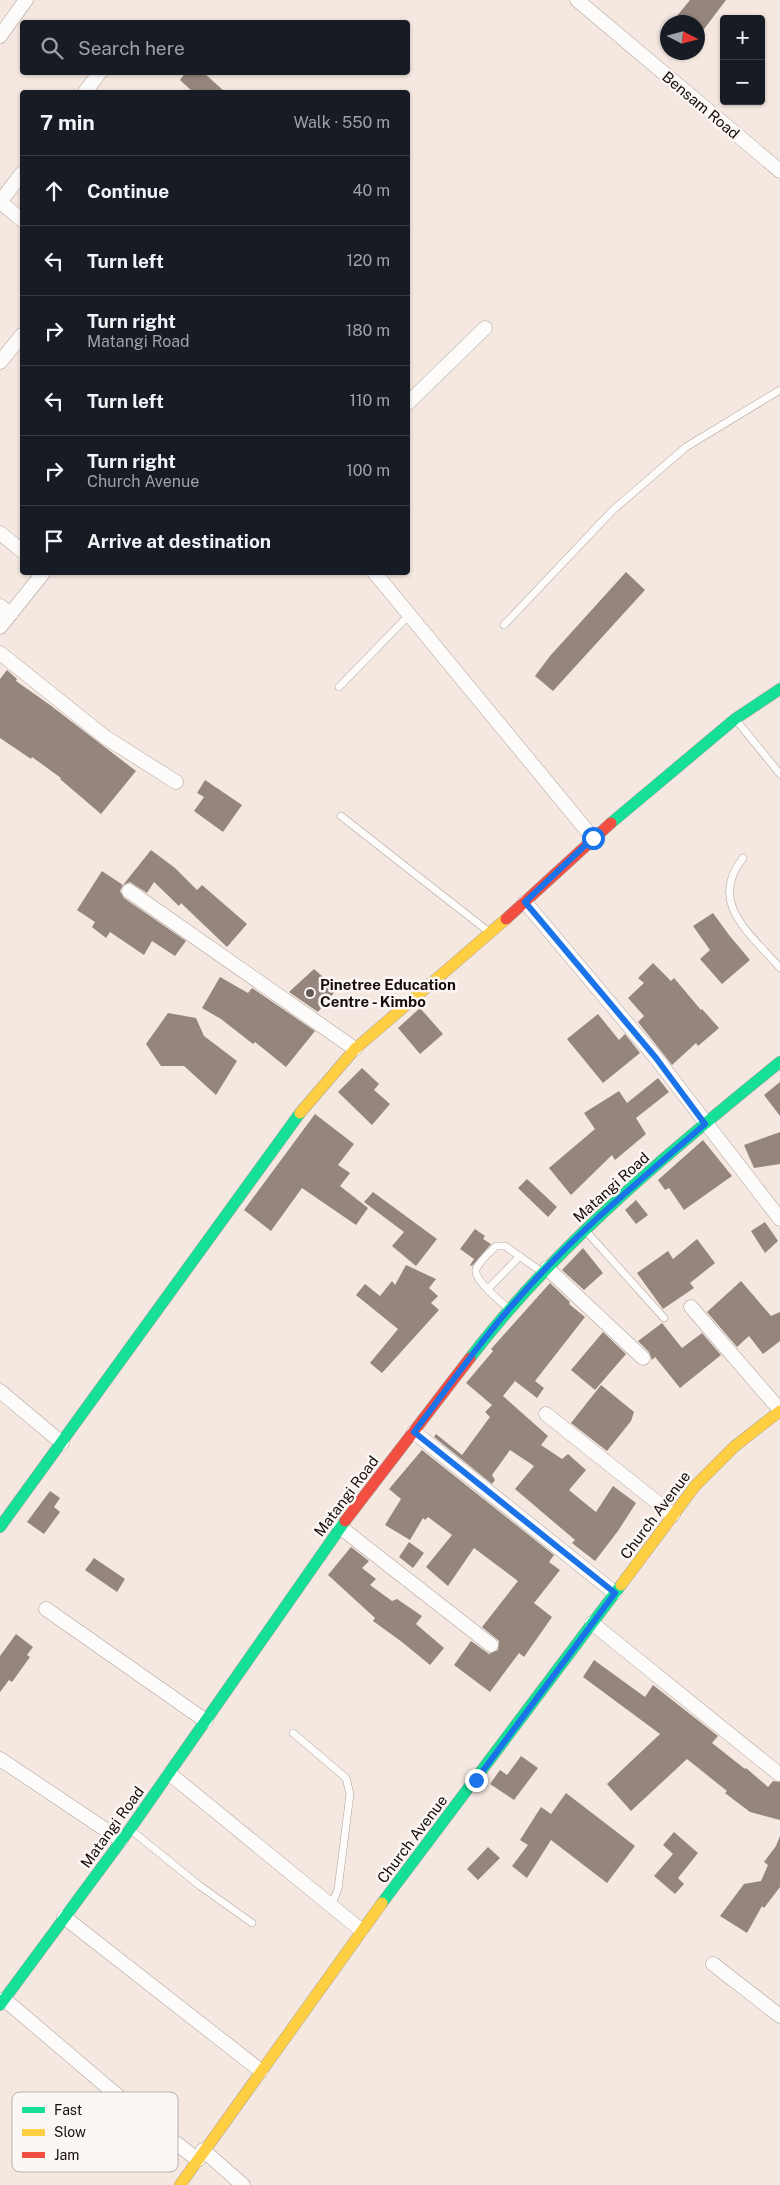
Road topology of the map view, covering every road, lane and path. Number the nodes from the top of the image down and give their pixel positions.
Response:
1 (26, 0) edge
2 (577, 0) edge
3 (0, 36) edge
4 (98, 75) edge
5 (86, 90) edge
6 (780, 171) edge
7 (20, 176) edge
8 (2, 209) edge
9 (20, 219) edge
10 (484, 328) dead end
11 (20, 337) edge
12 (0, 362) edge
13 (780, 390) edge
14 (410, 401) edge
15 (0, 533) edge
16 (20, 549) edge
17 (41, 575) edge
18 (377, 575) edge
19 (5, 610) edge
20 (410, 614) junction
21 (504, 625) dead end
22 (0, 627) edge
23 (0, 653) edge
24 (339, 687) dead end
25 (780, 689) edge
26 (735, 719) junction
27 (780, 774) edge
28 (176, 782) dead end
29 (341, 816) dead end
30 (593, 838) junction
31 (743, 858) dead end
32 (129, 891) dead end
33 (525, 902) junction
34 (489, 932) junction
35 (780, 968) edge
36 (355, 1048) junction
37 (780, 1062) edge
38 (705, 1124) junction
39 (780, 1219) edge
40 (585, 1229) junction
41 (520, 1256) junction
42 (545, 1270) junction
43 (488, 1289) junction
44 (691, 1307) dead end
45 (509, 1309) junction
46 (664, 1318) dead end
47 (643, 1358) dead end
48 (0, 1391) edge
49 (780, 1411) edge
50 (546, 1414) dead end
51 (414, 1432) junction
52 (62, 1443) junction
53 (5, 1511) edge
54 (674, 1515) junction
55 (340, 1526) junction
56 (0, 1527) edge
57 (615, 1593) junction
58 (46, 1609) dead end
59 (592, 1623) junction
60 (491, 1645) dead end
61 (206, 1720) junction
62 (293, 1733) dead end
63 (0, 1759) edge
64 (170, 1774) junction
65 (779, 1774) edge
66 (126, 1835) junction
67 (331, 1906) junction
68 (64, 1917) junction
69 (252, 1923) dead end
70 (361, 1930) junction
71 (713, 1964) dead end
72 (2, 2002) edge
73 (780, 2016) edge
74 (261, 2071) junction
75 (112, 2092) edge
76 (178, 2141) edge
77 (200, 2155) junction
78 (180, 2185) edge
79 (243, 2185) edge

1 - 3 street
2 - 6 street, Bensam Road
4 - 5 street
7 - 8 street
8 - 9 street
10 - 14 street
11 - 12 street
13 - 21 lane
15 - 16 street
17 - 19 street
18 - 20 street
19 - 22 street
20 - 24 lane
20 - 30 street
23 - 28 street
25 - 26 street
26 - 27 lane
26 - 30 street
29 - 34 lane
30 - 33 street
31 - 35 lane
32 - 36 street
33 - 34 street
33 - 38 street
34 - 36 street
36 - 52 street
37 - 38 street, Matangi Road
38 - 39 street
38 - 40 street, Matangi Road
40 - 42 street, Matangi Road
40 - 46 lane
41 - 42 lane
41 - 43 lane
41 - 43 lane
42 - 45 street, Matangi Road
42 - 47 street
43 - 45 lane
44 - 49 street
45 - 51 street, Matangi Road
48 - 52 street
49 - 54 street, Church Avenue
50 - 54 street
51 - 55 street, Matangi Road
51 - 57 street
52 - 53 street
53 - 56 street
54 - 57 street, Church Avenue
55 - 60 street
55 - 61 street, Matangi Road
57 - 59 street, Church Avenue
58 - 61 street
59 - 65 street
59 - 70 street, Church Avenue
61 - 64 street, Matangi Road
62 - 67 lane
63 - 66 street
64 - 66 street, Matangi Road
64 - 67 street
66 - 68 street, Matangi Road
66 - 69 lane
67 - 70 street
68 - 72 street, Matangi Road
68 - 74 street
70 - 74 street, Church Avenue
71 - 73 street
72 - 75 street
74 - 77 street, Church Avenue
76 - 77 street
77 - 78 street, Church Avenue
77 - 79 street

